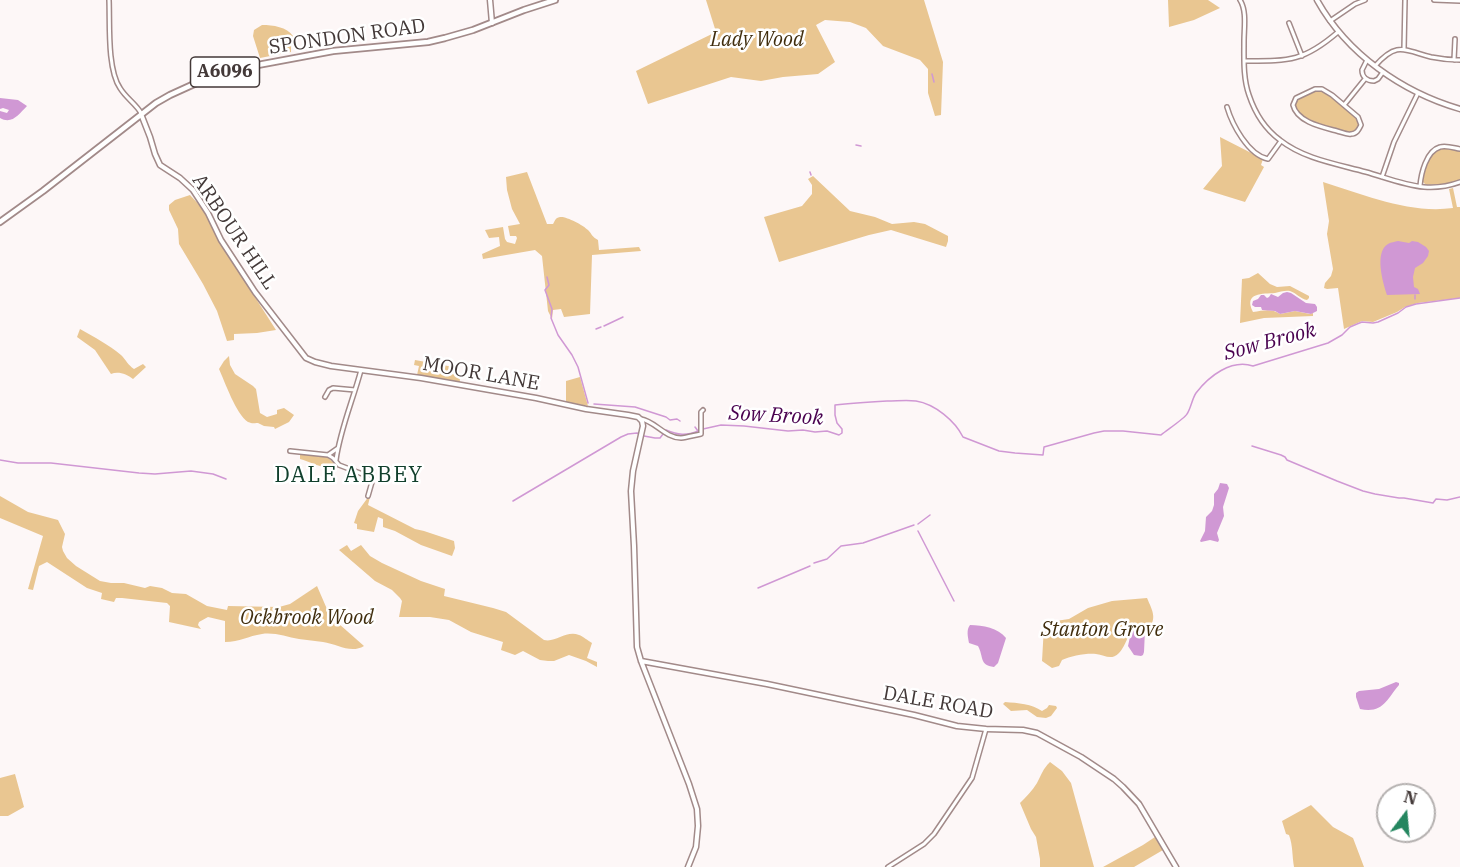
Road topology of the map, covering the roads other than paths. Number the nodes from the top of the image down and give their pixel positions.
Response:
1 (109, 0) edge
2 (490, 0) edge
3 (555, 0) edge
4 (1240, 0) edge
5 (1317, 0) edge
6 (1365, 0) edge
7 (1405, 0) edge
8 (1434, 0) edge
9 (1460, 0) edge
10 (1330, 21) junction
11 (492, 23) junction
12 (1289, 23) dead end
13 (1338, 32) junction
14 (1455, 39) dead end
15 (1404, 49) junction
16 (1302, 56) junction
17 (1367, 60) junction
18 (1454, 60) junction
19 (1460, 60) edge
20 (1244, 61) junction
21 (1376, 66) junction
22 (1383, 72) junction
23 (1365, 79) junction
24 (1418, 93) junction
25 (1344, 105) junction
26 (1227, 106) dead end
27 (1460, 109) edge
28 (141, 113) junction
29 (1281, 141) junction
30 (1460, 149) edge
31 (1382, 177) junction
32 (1460, 182) edge
33 (1420, 186) junction
34 (0, 222) edge
35 (315, 362) joint
36 (361, 369) junction
37 (355, 390) junction
38 (324, 398) dead end
39 (703, 410) dead end
40 (641, 419) junction
41 (338, 448) junction
42 (290, 451) dead end
43 (327, 455) junction
44 (336, 460) junction
45 (368, 496) dead end
46 (641, 661) junction
47 (986, 729) junction
48 (688, 867) edge
49 (888, 867) edge
50 (1176, 867) edge

1 - 28 street
2 - 11 street
3 - 11 main road, A6096
4 - 20 street
5 - 10 street
6 - 10 street
7 - 15 street
8 - 9 street
10 - 13 street
11 - 28 main road, SPONDON ROAD / A6096
12 - 16 street
13 - 16 street
13 - 17 street
14 - 18 street
15 - 18 street
15 - 21 street
16 - 20 street
17 - 21 street
17 - 23 street
18 - 19 street
20 - 29 street
21 - 22 street
22 - 23 street
22 - 24 street
23 - 25 street
24 - 27 street
24 - 31 street
25 - 25 street
26 - 29 street
28 - 34 main road, SPONDON ROAD / A6096
28 - 35 street, ARBOUR HILL
29 - 31 street
30 - 33 street
31 - 33 street
32 - 33 street
35 - 36 street, MOOR LANE
36 - 37 street
36 - 40 street, MOOR LANE
37 - 38 street
37 - 41 street
39 - 40 street
40 - 46 street
41 - 43 street
41 - 44 street
42 - 43 street
43 - 44 street
44 - 45 street
46 - 47 street, DALE ROAD
46 - 48 street
47 - 49 street
47 - 50 street, DALE ROAD

